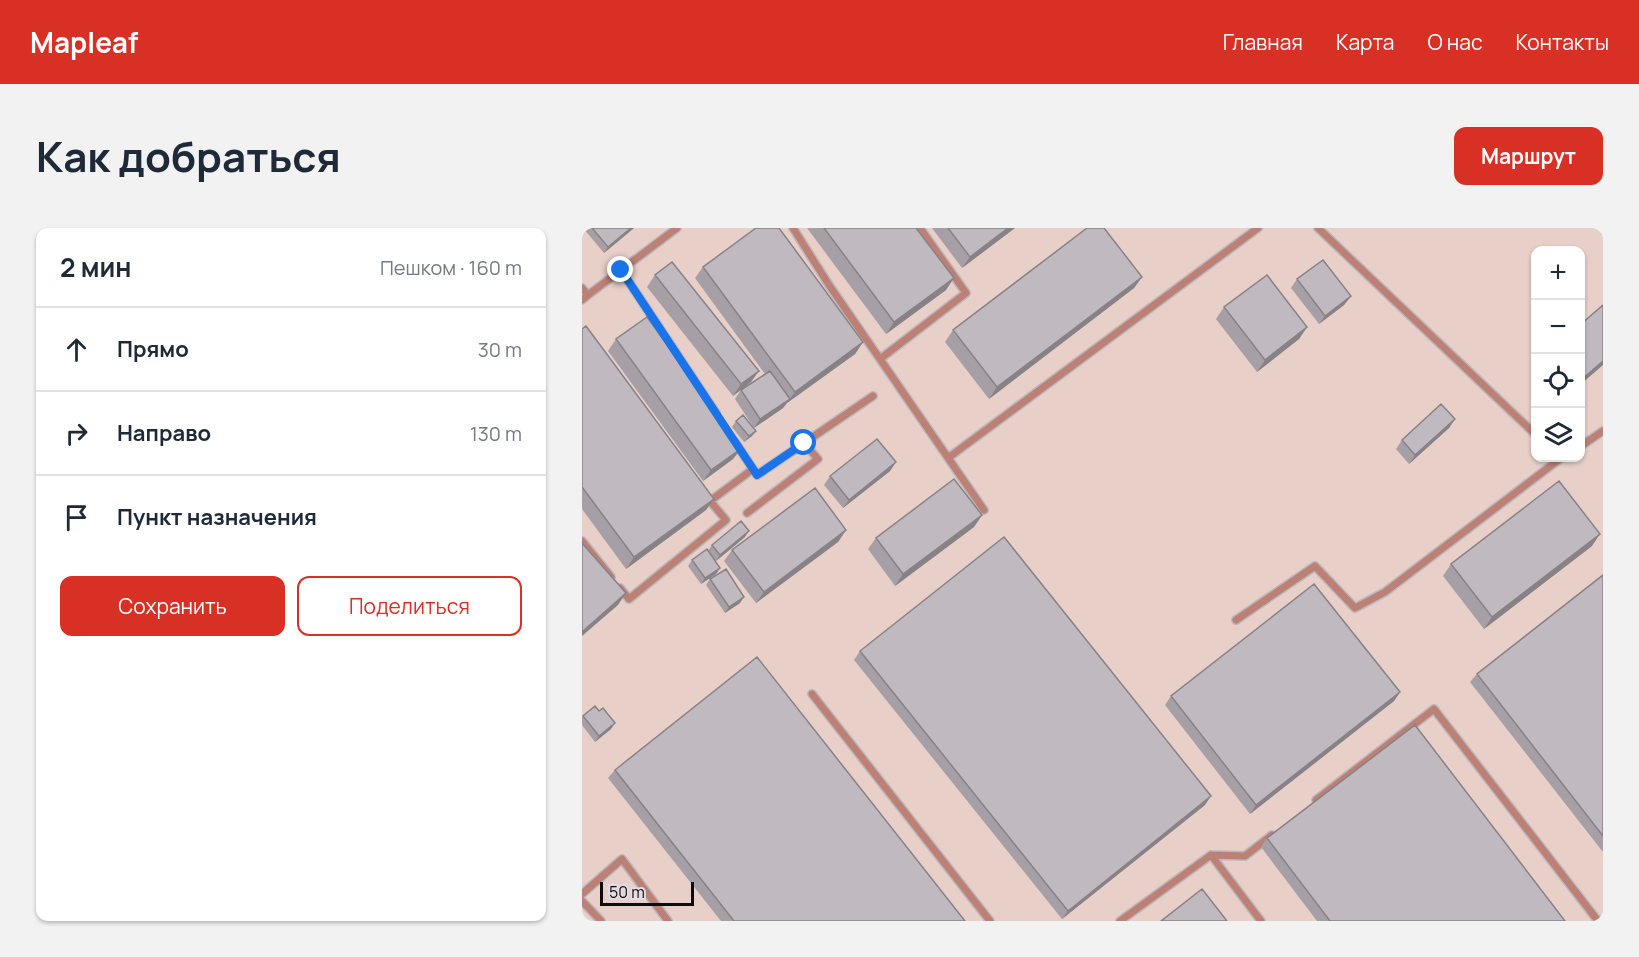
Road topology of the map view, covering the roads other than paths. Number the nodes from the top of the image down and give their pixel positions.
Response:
1 (676, 228) edge
2 (793, 228) edge
3 (920, 228) edge
4 (1258, 228) edge
5 (1318, 228) edge
6 (621, 270) junction
7 (582, 288) edge
8 (585, 298) edge
9 (880, 359) junction
10 (873, 396) dead end
11 (720, 419) edge
12 (1531, 430) edge
13 (1602, 435) edge
14 (733, 439) edge
15 (804, 443) junction
16 (1585, 444) edge
17 (948, 458) junction
18 (1555, 462) edge
19 (753, 469) junction
20 (984, 510) dead end
21 (747, 513) dead end
22 (582, 541) edge
23 (1236, 620) dead end
24 (812, 694) dead end
25 (1311, 804) edge
26 (1283, 826) edge
27 (1210, 855) junction
28 (582, 894) edge
29 (582, 901) edge
30 (601, 921) edge
31 (668, 921) edge
32 (990, 921) edge
33 (1120, 921) edge
34 (1261, 921) edge
35 (1598, 921) edge

1 - 6 lane
2 - 9 lane
3 - 9 lane
4 - 17 lane
5 - 12 lane
6 - 8 lane
6 - 11 lane
7 - 8 lane
9 - 17 lane
10 - 15 lane
13 - 16 lane
14 - 19 lane
15 - 19 lane
15 - 21 lane
17 - 20 lane
18 - 23 lane
19 - 22 lane
24 - 32 lane
25 - 35 lane
26 - 27 lane
27 - 33 lane
27 - 34 lane
28 - 31 lane
29 - 30 lane

